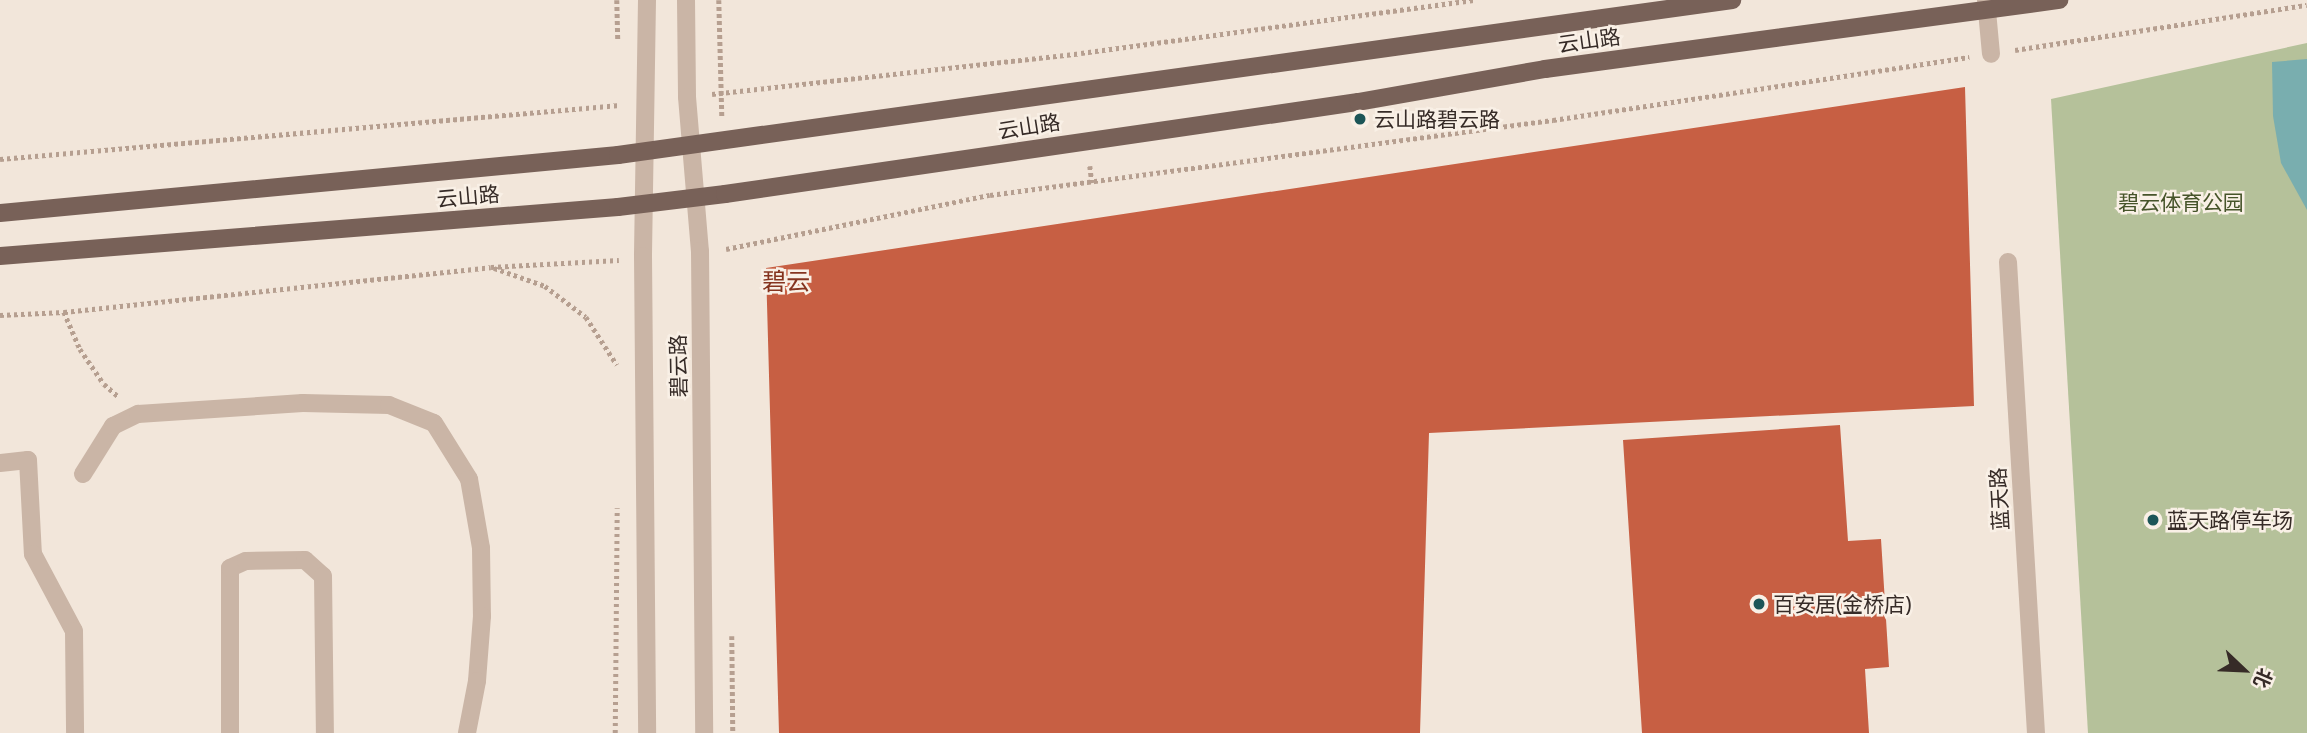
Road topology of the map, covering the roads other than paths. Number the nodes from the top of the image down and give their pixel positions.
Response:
1 (647, 0) edge
2 (686, 0) edge
3 (1732, 0) edge
4 (2059, 0) edge
5 (1987, 5) edge
6 (1991, 54) road end
7 (691, 146) junction
8 (646, 151) junction
9 (695, 197) junction
10 (644, 204) junction
11 (0, 213) edge
12 (0, 256) edge
13 (2008, 262) dead end
14 (0, 463) edge
15 (83, 474) dead end
16 (75, 733) edge
17 (230, 733) edge
18 (325, 733) edge
19 (467, 733) edge
20 (647, 733) edge
21 (704, 733) edge
22 (2036, 733) edge

1 - 8 street, 碧云路
2 - 7 street, 碧云路
3 - 7 main road, 云山路
4 - 5 main road, 云山路
5 - 6 street
5 - 9 main road, 云山路
7 - 8 main road, 云山路
7 - 9 street, 碧云路
8 - 10 street, 碧云路
8 - 11 main road, 云山路
9 - 10 main road, 云山路
9 - 21 street, 碧云路
10 - 12 main road, 云山路
10 - 20 street, 碧云路
13 - 22 street, 蓝天路
14 - 16 street
15 - 19 street
17 - 18 street

